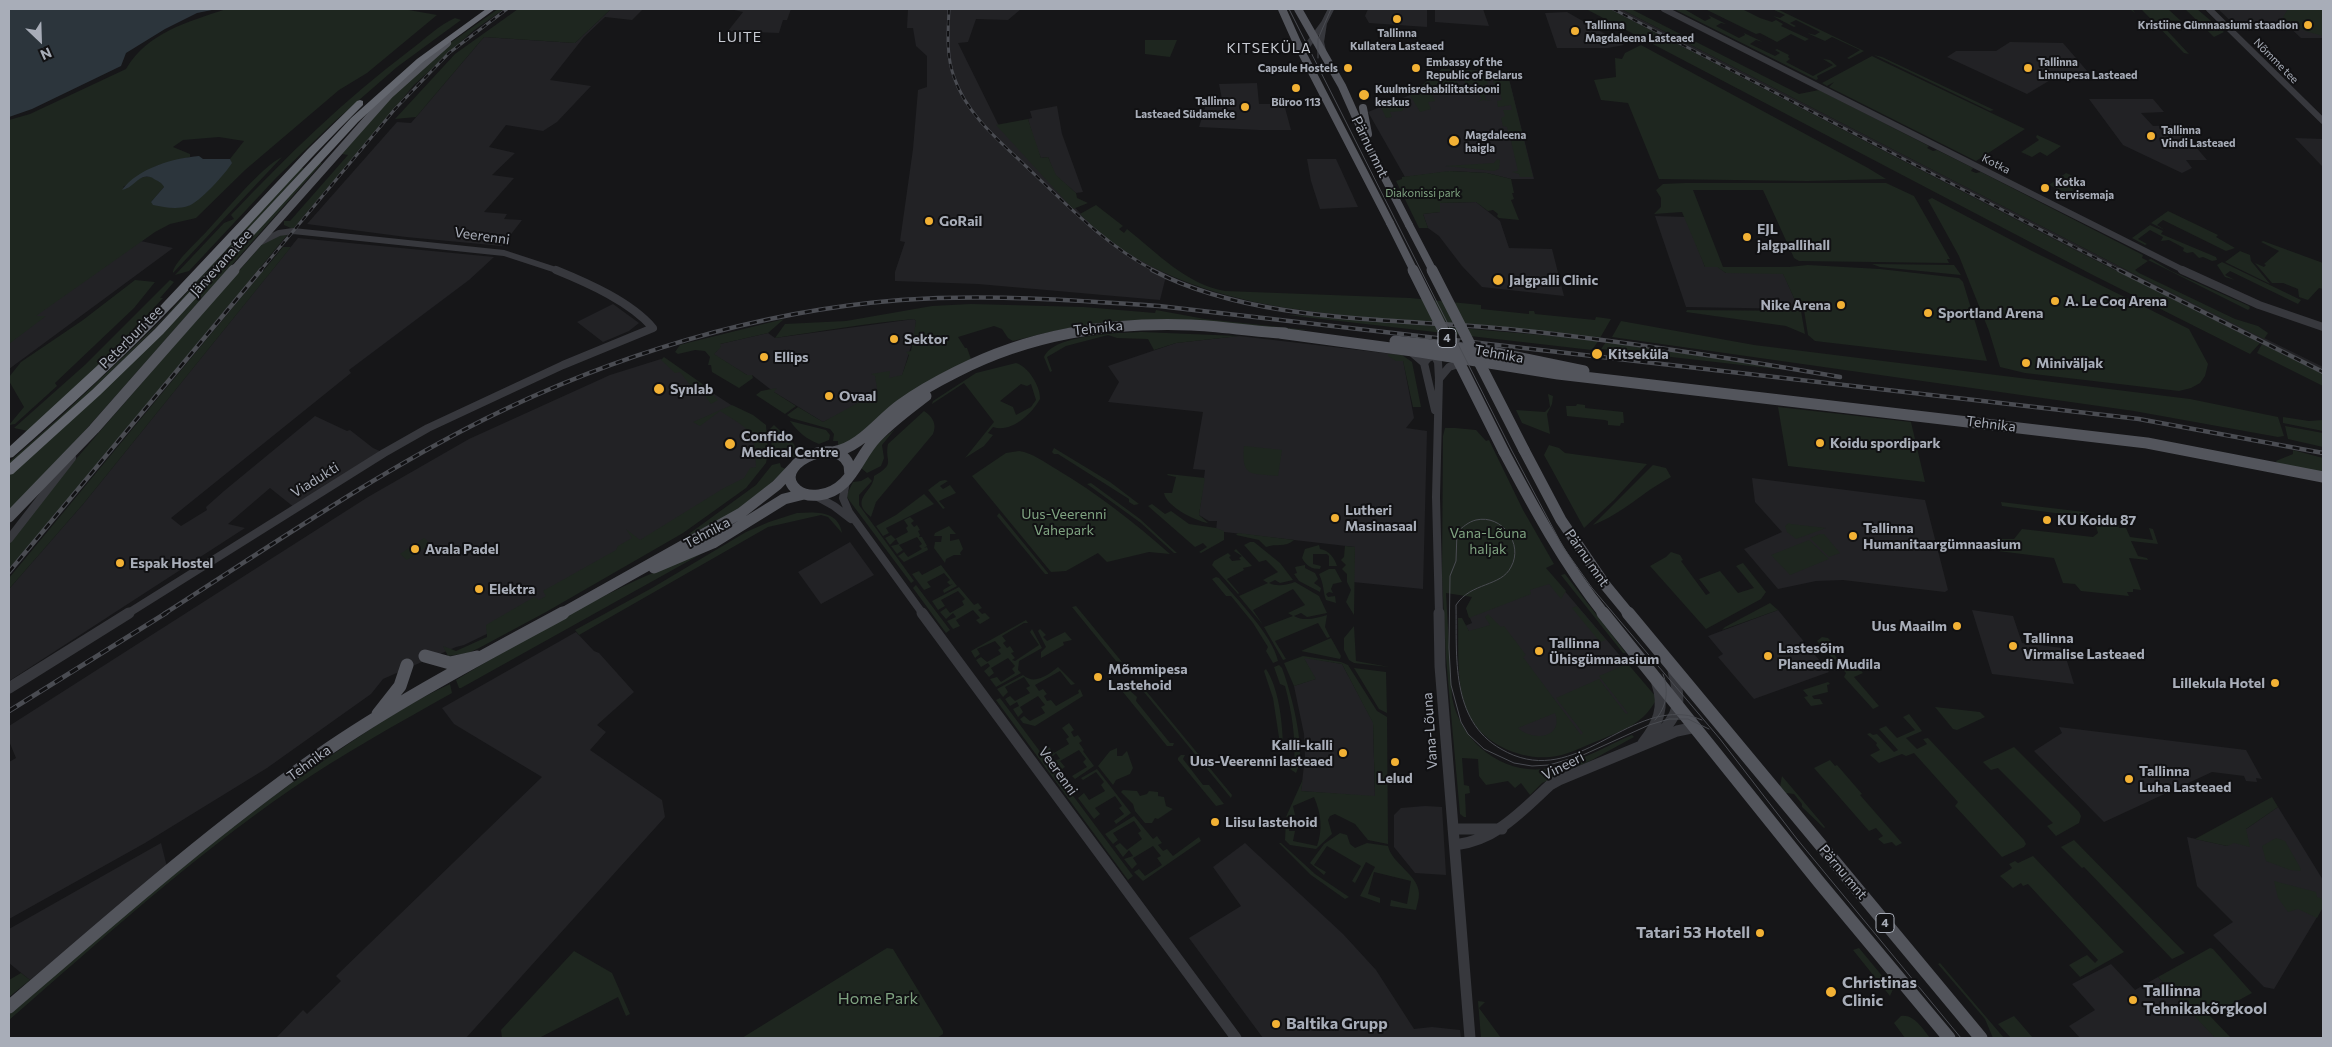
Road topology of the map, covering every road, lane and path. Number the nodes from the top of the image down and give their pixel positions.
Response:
1 (482, 9) edge
2 (491, 9) edge
3 (1282, 9) edge
4 (1298, 9) edge
5 (1331, 9) edge
6 (1664, 9) edge
7 (2206, 9) edge
8 (2209, 9) edge
9 (2216, 16) junction
10 (1324, 23) junction
11 (460, 33) junction
12 (1313, 36) junction
13 (1323, 51) junction
14 (1302, 53) junction
15 (1363, 108) dead end
16 (2323, 121) edge
17 (1368, 144) junction
18 (265, 216) joint
19 (281, 218) junction
20 (288, 231) junction
21 (259, 244) junction
22 (2323, 327) edge
23 (653, 328) joint
24 (1279, 333) junction
25 (1424, 344) junction
26 (1407, 350) junction
27 (1434, 355) junction
28 (1521, 358) junction
29 (980, 360) junction
30 (1469, 361) junction
31 (1424, 364) junction
32 (1439, 379) junction
33 (1657, 385) junction
34 (1437, 420) junction
35 (94, 429) junction
36 (833, 452) junction
37 (9, 454) edge
38 (794, 467) junction
39 (9, 470) edge
40 (2323, 476) edge
41 (848, 478) junction
42 (809, 494) junction
43 (9, 517) edge
44 (855, 522) junction
45 (9, 538) edge
46 (611, 586) junction
47 (498, 650) junction
48 (425, 656) dead end
49 (1670, 662) junction
50 (407, 665) dead end
51 (1653, 676) junction
52 (9, 688) edge
53 (1680, 707) junction
54 (372, 721) junction
55 (1696, 727) junction
56 (1654, 740) junction
57 (1642, 745) junction
58 (1453, 829) junction
59 (1502, 829) junction
60 (1455, 845) junction
61 (37, 982) junction
62 (9, 1002) edge
63 (9, 1007) edge
64 (1236, 1038) edge
65 (1470, 1038) edge
66 (1949, 1038) edge
67 (1981, 1038) edge

1 - 37 highway, Järvevana tee
2 - 11 highway, Järvevana tee
3 - 14 main road, Pärnu mnt / 4
4 - 12 main road, Pärnu mnt / 4
5 - 10 street
6 - 22 street, Kotka
7 - 9 street, Nõmme tee
8 - 9 street, Nõmme tee
9 - 16 street, Nõmme tee
10 - 12 street
10 - 13 street
11 - 18 highway, Järvevana tee
11 - 19 main road, Järvevana tee
12 - 13 main road, Pärnu mnt / 4
12 - 14 street
13 - 17 main road, Pärnu mnt / 4
14 - 51 main road, Pärnu mnt / 4, bridge
15 - 17 main road
17 - 49 main road, Pärnu mnt / 4, bridge
18 - 39 highway, Peterburi tee
19 - 20 street
19 - 21 main road, Järvevana tee
20 - 21 street
20 - 23 street, Veerenni
21 - 35 main road, Järvevana tee
23 - 52 street, Viadukti
24 - 25 main road, Tehnika
24 - 26 main road, Tehnika
24 - 29 main road, Tehnika
25 - 27 street
25 - 28 main road, Tehnika
26 - 27 main road, Tehnika
26 - 31 street
27 - 28 street
27 - 30 main road, Tehnika
27 - 31 street
27 - 32 street, Vana-Lõuna
28 - 33 main road, Tehnika
29 - 36 main road, Tehnika
29 - 41 main road, Tehnika
30 - 32 street
30 - 33 main road, Tehnika
31 - 34 street, Vana-Lõuna
32 - 34 street, Vana-Lõuna
33 - 40 main road, Tehnika
34 - 58 street, Vana-Lõuna
35 - 43 main road, Järvevana tee
35 - 45 street
36 - 38 main road
36 - 41 main road
38 - 42 main road
38 - 46 main road, Tehnika
41 - 42 main road
41 - 44 street, Veerenni
42 - 44 street, Veerenni
42 - 46 main road, Tehnika
44 - 64 street, Veerenni
46 - 47 main road, Tehnika
47 - 48 main road
47 - 54 main road, Tehnika
49 - 53 street
49 - 67 main road, Pärnu mnt / 4
50 - 54 main road
51 - 53 main road, Pärnu mnt / 4
51 - 57 street
53 - 55 main road, Pärnu mnt / 4
53 - 56 street, Vineeri
54 - 61 main road, Tehnika
55 - 56 street
55 - 66 main road, Pärnu mnt / 4
56 - 57 street, Vineeri
57 - 59 street, Vineeri
58 - 59 street
58 - 60 street, Vana-Lõuna
59 - 60 street, Vineeri
60 - 65 street, Vana-Lõuna
61 - 62 main road, Tehnika
61 - 63 main road, Tehnika

